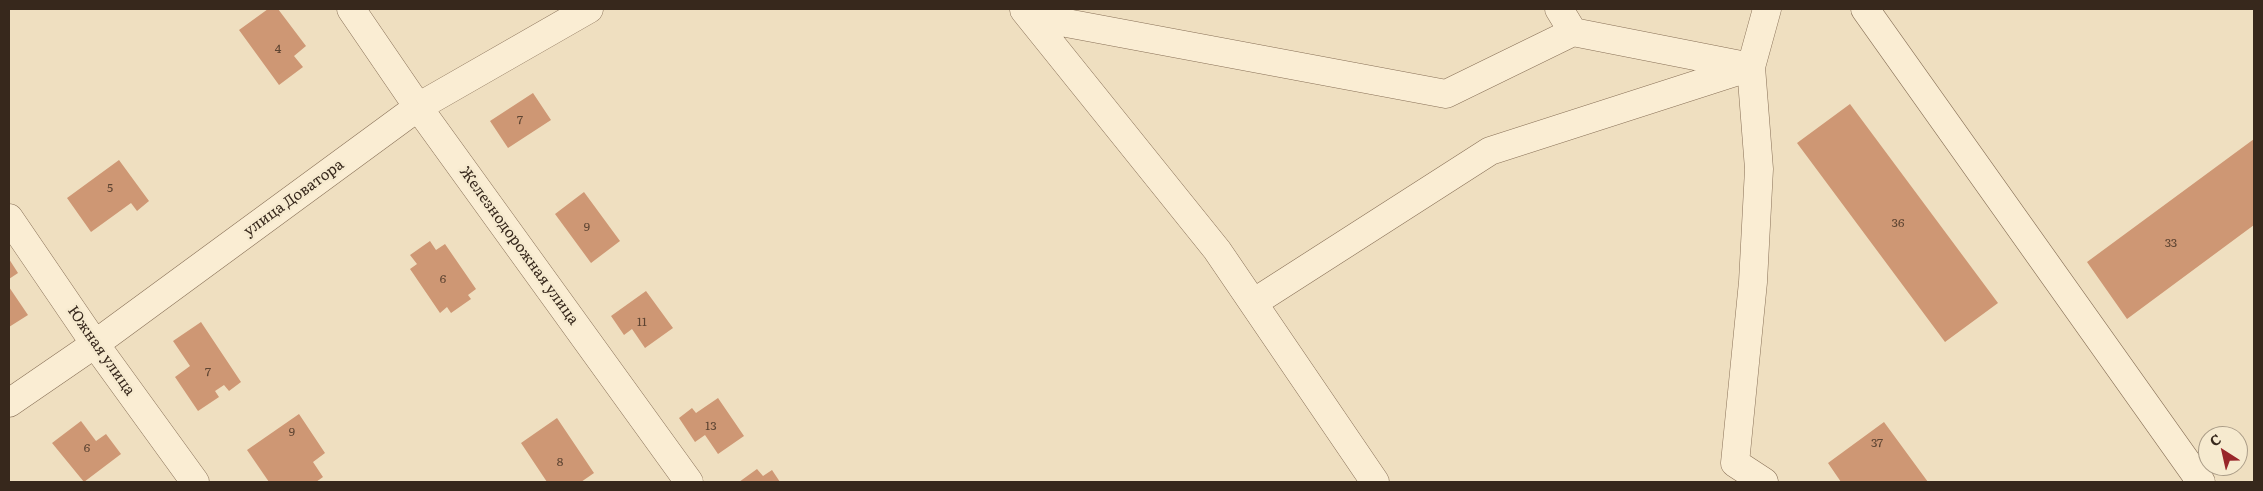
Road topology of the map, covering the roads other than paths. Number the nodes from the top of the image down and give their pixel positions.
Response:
1 (351, 9) edge
2 (589, 9) edge
3 (1559, 9) edge
4 (1766, 9) edge
5 (1865, 9) edge
6 (1026, 12) edge
7 (1573, 32) junction
8 (1751, 67) junction
9 (418, 107) junction
10 (9, 218) edge
11 (1253, 303) junction
12 (95, 344) junction
13 (9, 403) edge
14 (2196, 479) edge
15 (195, 482) edge
16 (689, 482) edge
17 (1375, 482) edge
18 (1764, 482) edge

1 - 9 street, Железнодорожная улица
2 - 9 street, улица Доватора
3 - 7 street
4 - 8 street
5 - 14 street
6 - 7 street
6 - 11 street
7 - 8 street
8 - 11 street
8 - 18 street
9 - 12 street, улица Доватора
9 - 16 street, Железнодорожная улица
10 - 12 street, Южная улица
11 - 17 street
12 - 13 street, улица Доватора
12 - 15 street, Южная улица

